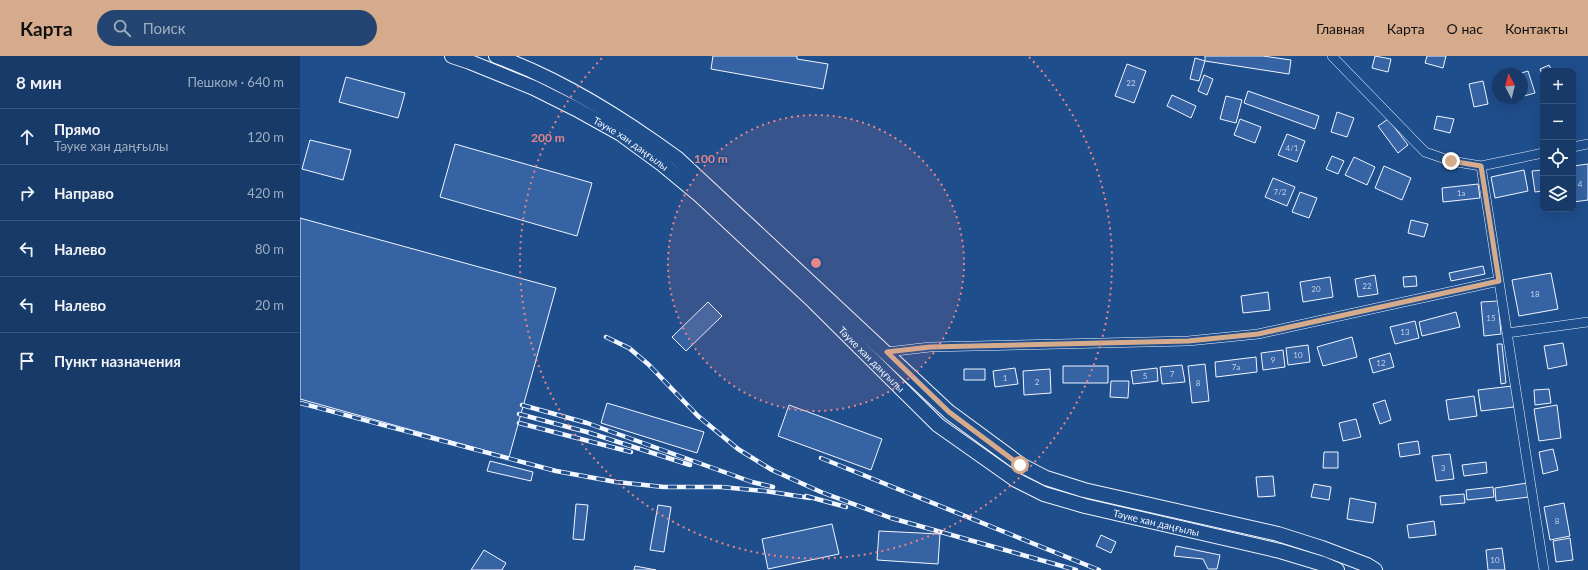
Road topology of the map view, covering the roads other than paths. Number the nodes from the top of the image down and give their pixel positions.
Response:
1 (452, 56) edge
2 (496, 56) edge
3 (1332, 56) edge
4 (1588, 144) edge
5 (1576, 146) edge
6 (1540, 154) edge
7 (1481, 166) junction
8 (1499, 281) junction
9 (817, 297) junction
10 (1588, 322) edge
11 (1507, 333) junction
12 (887, 352) junction
13 (949, 412) junction
14 (938, 425) junction
15 (1337, 570) edge
16 (1375, 570) edge
17 (1544, 570) edge

1 - 9 main road, Тәуке хан даңғылы
2 - 9 main road, Тәуке хан даңғылы
3 - 7 street
4 - 5 street
6 - 7 street
7 - 8 street
8 - 11 street
8 - 12 street
9 - 12 main road, Тәуке хан даңғылы
9 - 14 main road, Тәуке хан даңғылы
10 - 11 street
11 - 17 street
12 - 13 main road, Тәуке хан даңғылы
13 - 14 main road
13 - 16 main road, Тәуке хан даңғылы
14 - 15 main road, Тәуке хан даңғылы

